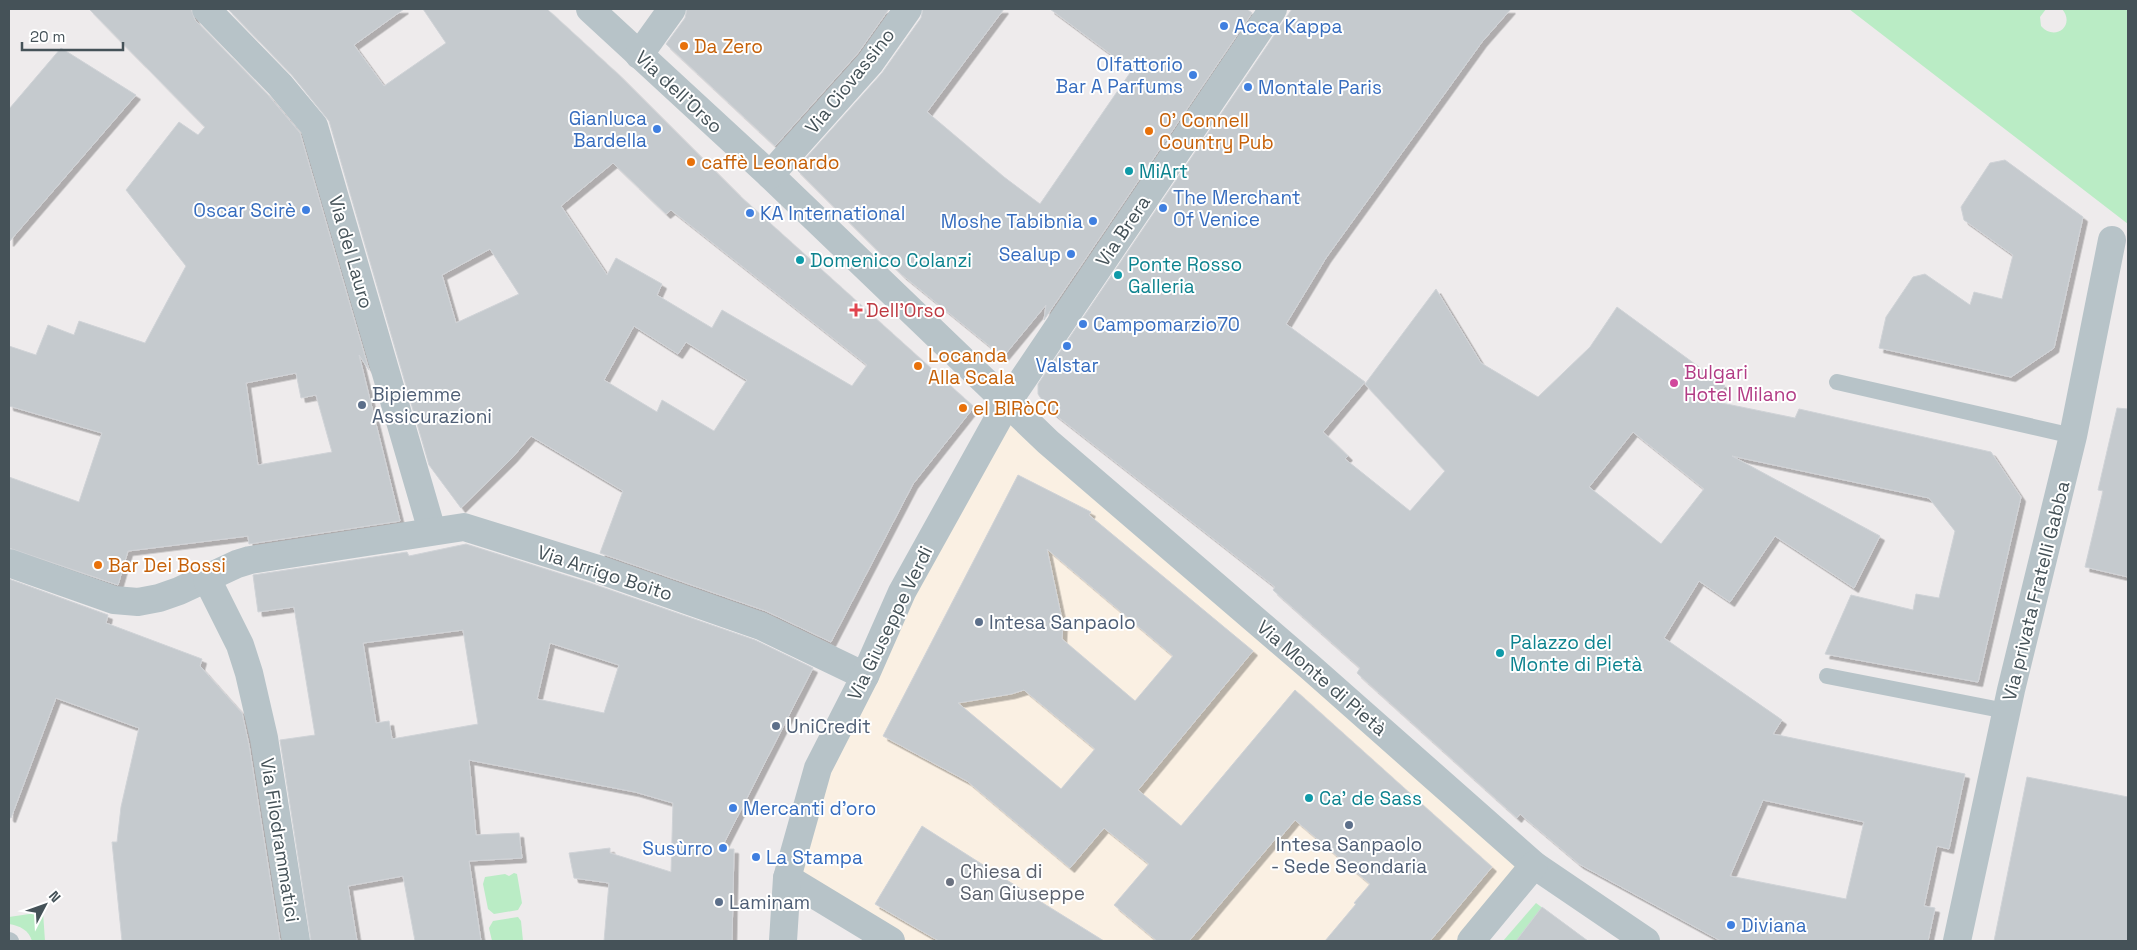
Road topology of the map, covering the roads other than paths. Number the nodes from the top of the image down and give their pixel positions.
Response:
1 (206, 9) edge
2 (590, 9) edge
3 (672, 9) edge
4 (908, 9) edge
5 (1269, 10) edge
6 (639, 55) junction
7 (770, 175) junction
8 (2112, 240) dead end
9 (1838, 382) dead end
10 (1007, 403) junction
11 (2073, 436) junction
12 (432, 531) junction
13 (9, 563) edge
14 (207, 579) junction
15 (865, 676) junction
16 (1827, 676) dead end
17 (2006, 711) junction
18 (1534, 865) junction
19 (787, 878) junction
20 (296, 941) edge
21 (783, 941) edge
22 (891, 941) edge
23 (1471, 941) edge
24 (1646, 941) edge
25 (1957, 941) edge

1 - 12 street, Via del Lauro
2 - 6 street, Via dell'Orso
3 - 6 street
4 - 7 street, Via Ciovassino
5 - 10 street, Via Brera
6 - 7 street, Via dell'Orso
7 - 10 street, Via dell'Orso
8 - 11 street, Via privata Fratelli Gabba
9 - 11 lane
10 - 15 street, Via Giuseppe Verdi
10 - 18 street, Via Monte di Pietà
11 - 17 street, Via privata Fratelli Gabba
12 - 14 street, Via Arrigo Boito
12 - 15 street, Via Arrigo Boito
13 - 14 street, Via Arrigo Boito
14 - 20 street, Via Filodrammatici
15 - 19 street, Via Giuseppe Verdi
16 - 17 lane
17 - 25 street, Via privata Fratelli Gabba
18 - 23 street
18 - 24 street, Via Monte di Pietà
19 - 21 street, Via Giuseppe Verdi
19 - 22 street

